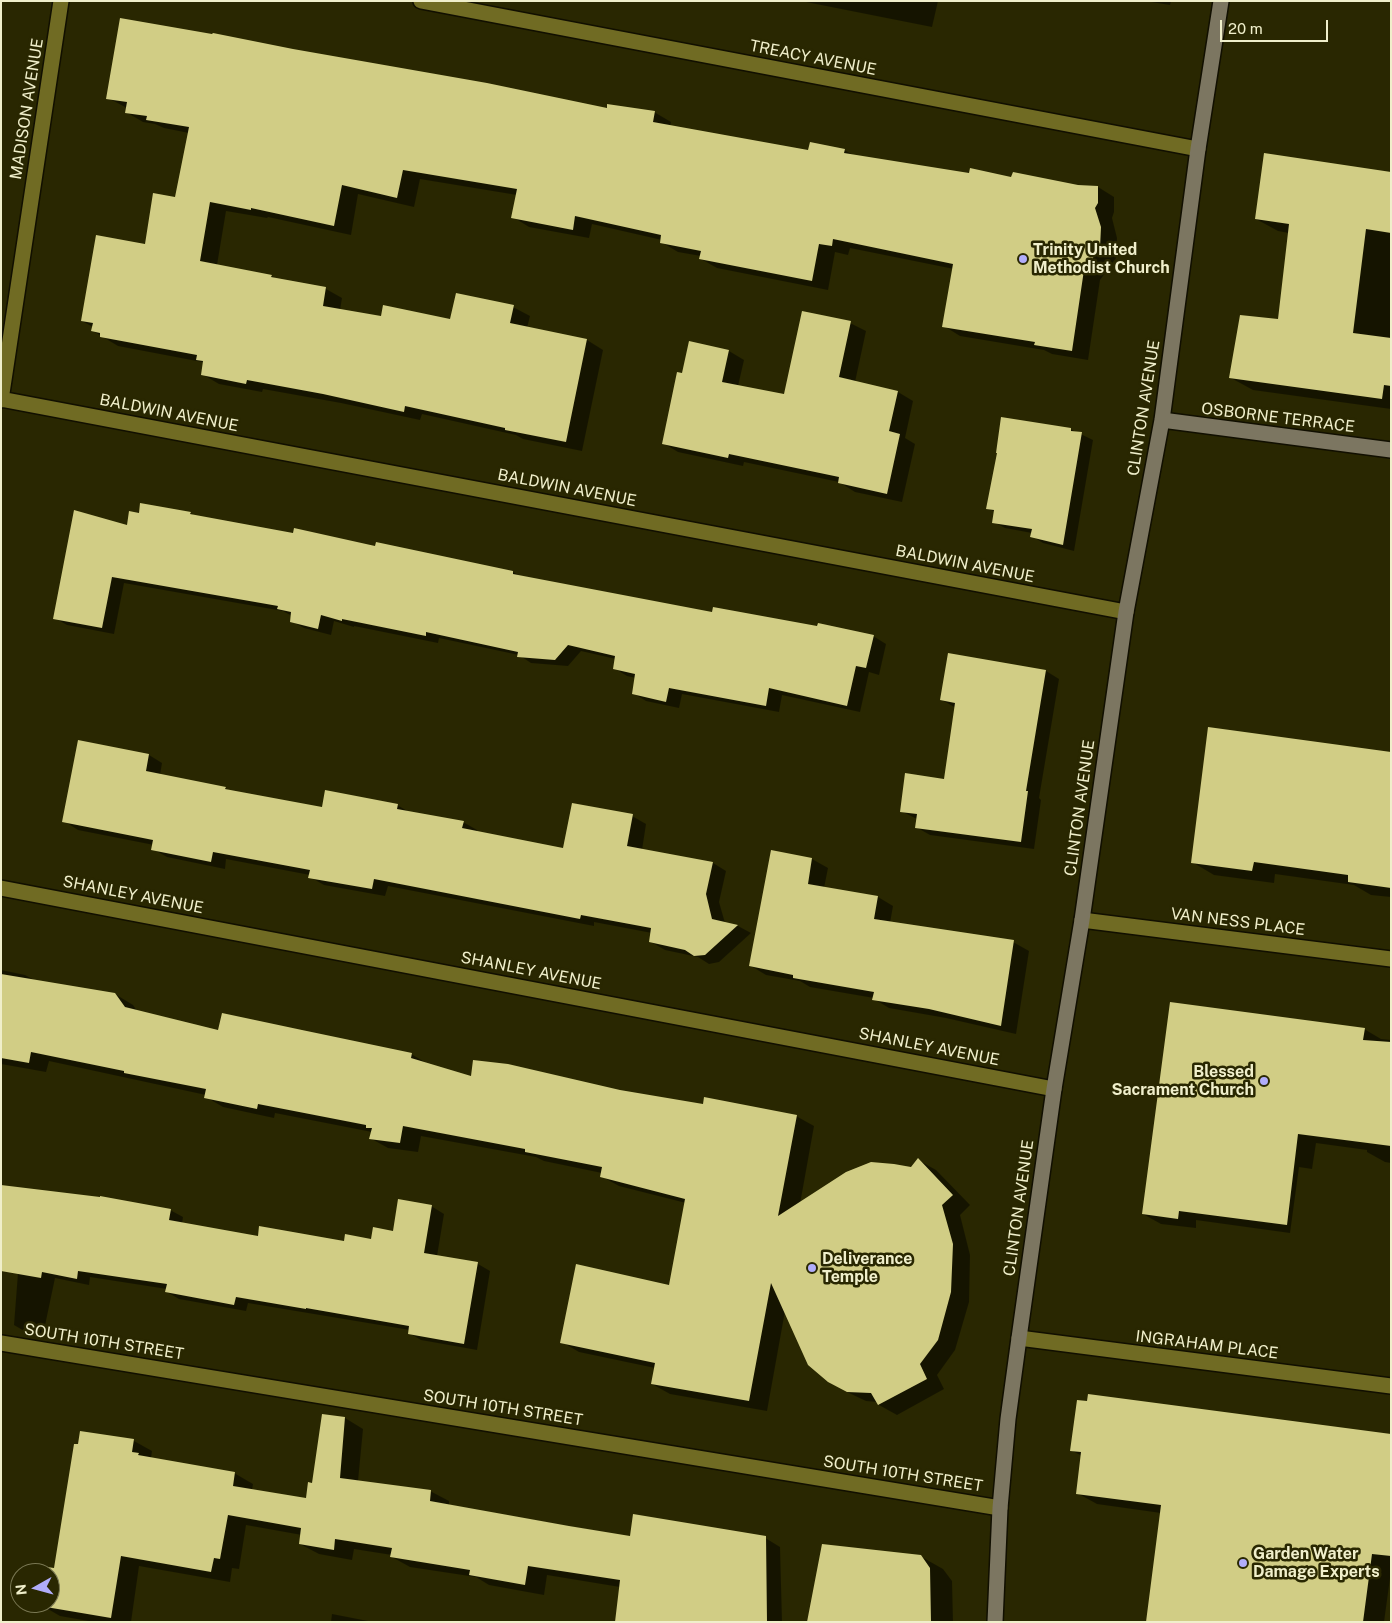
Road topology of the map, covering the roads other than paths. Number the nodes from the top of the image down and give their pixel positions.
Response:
1 (61, 1) edge
2 (421, 1) edge
3 (1222, 1) edge
4 (1198, 149) junction
5 (1, 399) edge
6 (1162, 420) junction
7 (1391, 450) edge
8 (1126, 612) junction
9 (1, 888) edge
10 (1082, 920) junction
11 (1391, 959) edge
12 (1054, 1089) junction
13 (1019, 1338) junction
14 (1, 1343) edge
15 (1391, 1386) edge
16 (1000, 1508) junction
17 (995, 1622) edge

1 - 5 street, MADISON AVENUE
2 - 4 street, TREACY AVENUE
3 - 4 main road, CLINTON AVENUE
4 - 6 main road, CLINTON AVENUE
5 - 8 street, BALDWIN AVENUE
6 - 7 main road, OSBORNE TERRACE
6 - 8 main road, CLINTON AVENUE
8 - 10 main road, CLINTON AVENUE
9 - 12 street, SHANLEY AVENUE
10 - 11 street, VAN NESS PLACE
10 - 12 main road, CLINTON AVENUE
12 - 13 main road, CLINTON AVENUE
13 - 15 street, INGRAHAM PLACE
13 - 16 main road, CLINTON AVENUE
14 - 16 street, SOUTH 10TH STREET
16 - 17 main road, CLINTON AVENUE

